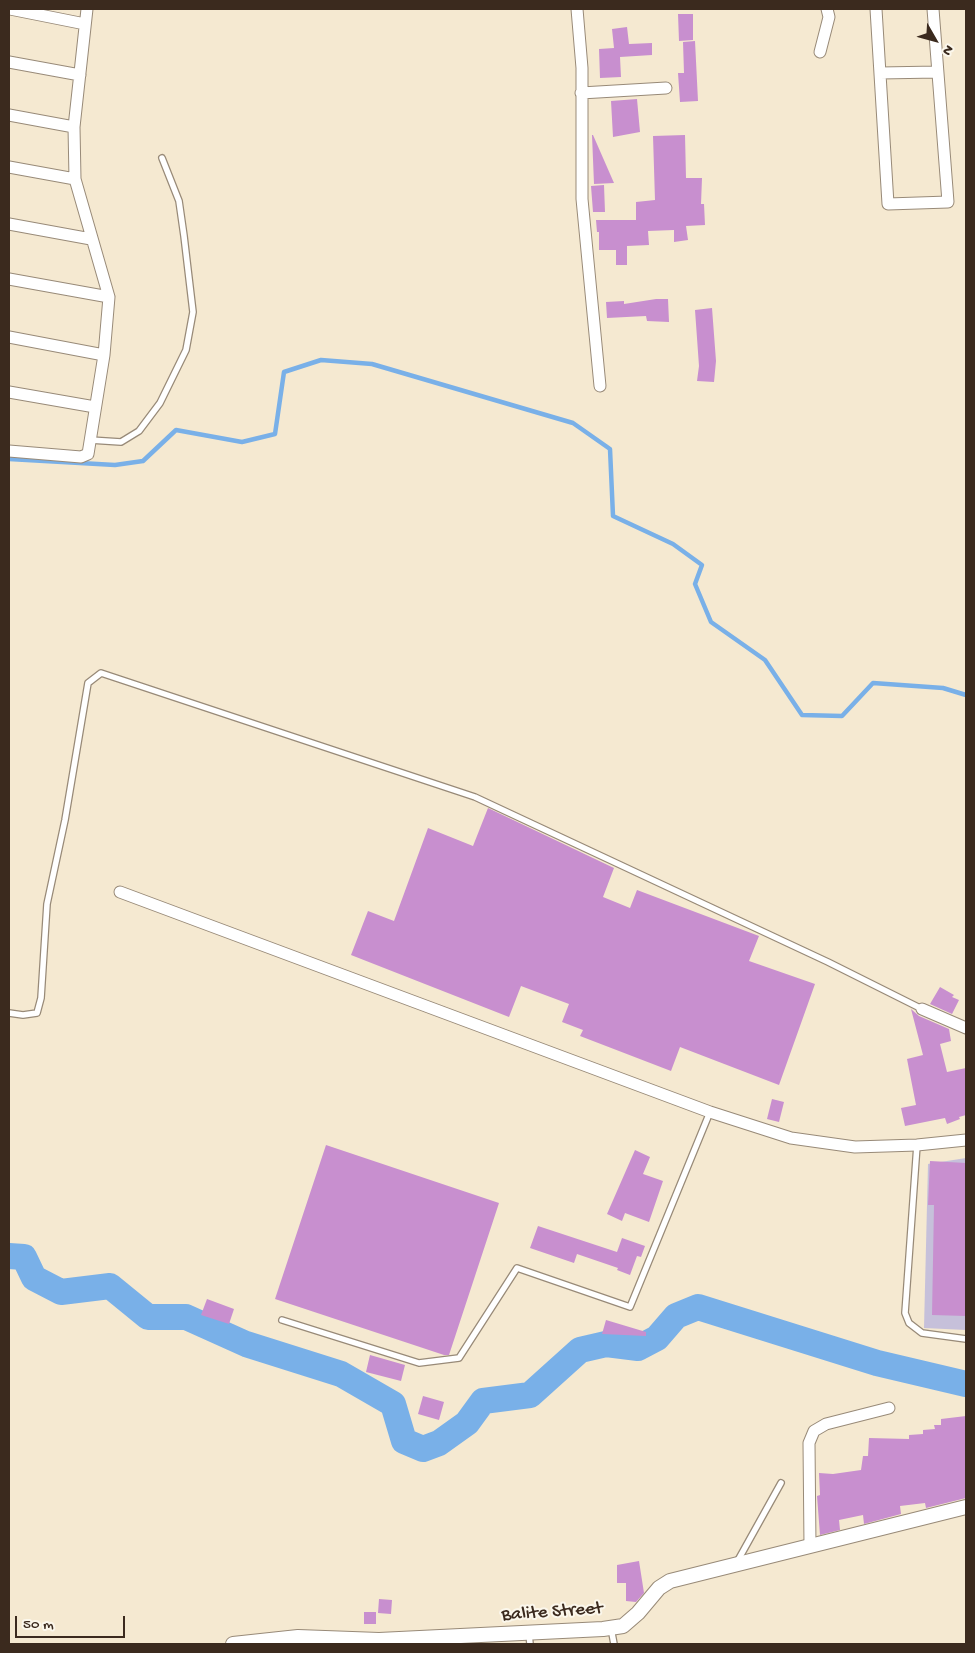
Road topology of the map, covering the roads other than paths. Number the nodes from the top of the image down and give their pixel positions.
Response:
1 (10, 9) edge
2 (87, 9) edge
3 (576, 9) edge
4 (827, 9) edge
5 (876, 9) edge
6 (933, 9) edge
7 (85, 24) junction
8 (820, 52) dead end
9 (9, 62) edge
10 (938, 72) junction
11 (880, 73) junction
12 (80, 75) junction
13 (666, 88) dead end
14 (581, 93) junction
15 (9, 115) edge
16 (74, 127) junction
17 (162, 158) dead end
18 (9, 167) edge
19 (75, 179) junction
20 (9, 224) edge
21 (91, 239) junction
22 (9, 279) edge
23 (109, 297) junction
24 (9, 337) edge
25 (104, 355) junction
26 (600, 386) dead end
27 (9, 392) edge
28 (95, 407) junction
29 (90, 440) junction
30 (9, 451) edge
31 (120, 892) dead end
32 (922, 1009) joint
33 (9, 1013) edge
34 (966, 1028) edge
35 (710, 1112) junction
36 (966, 1140) edge
37 (917, 1145) junction
38 (282, 1320) dead end
39 (966, 1340) edge
40 (889, 1408) dead end
41 (781, 1484) dead end
42 (966, 1507) edge
43 (810, 1546) junction
44 (736, 1565) junction
45 (611, 1628) junction
46 (530, 1639) edge
47 (483, 1640) edge
48 (378, 1642) edge
49 (233, 1644) edge
50 (614, 1644) edge

1 - 7 street
2 - 7 street
3 - 14 street
4 - 8 street
5 - 11 street
6 - 10 street
7 - 12 street
9 - 12 street
10 - 11 street
10 - 11 street
12 - 16 street
13 - 14 street
14 - 26 street
15 - 16 street
16 - 19 street
17 - 29 lane
18 - 19 street
19 - 21 street
20 - 21 street
21 - 23 street
22 - 23 street
23 - 25 street
24 - 25 street
25 - 28 street
27 - 28 street
28 - 29 street
29 - 30 street
31 - 35 street
32 - 33 lane
32 - 34 street
35 - 37 street
35 - 38 lane
36 - 37 street
37 - 39 lane
40 - 43 street
41 - 44 lane
42 - 43 street, Balite Street
43 - 44 street, Balite Street
44 - 45 street, Balite Street
45 - 46 street, Balite Street
45 - 50 lane
46 - 47 street, Balite Street
47 - 48 street, Balite Street
48 - 49 street, Balite Street

